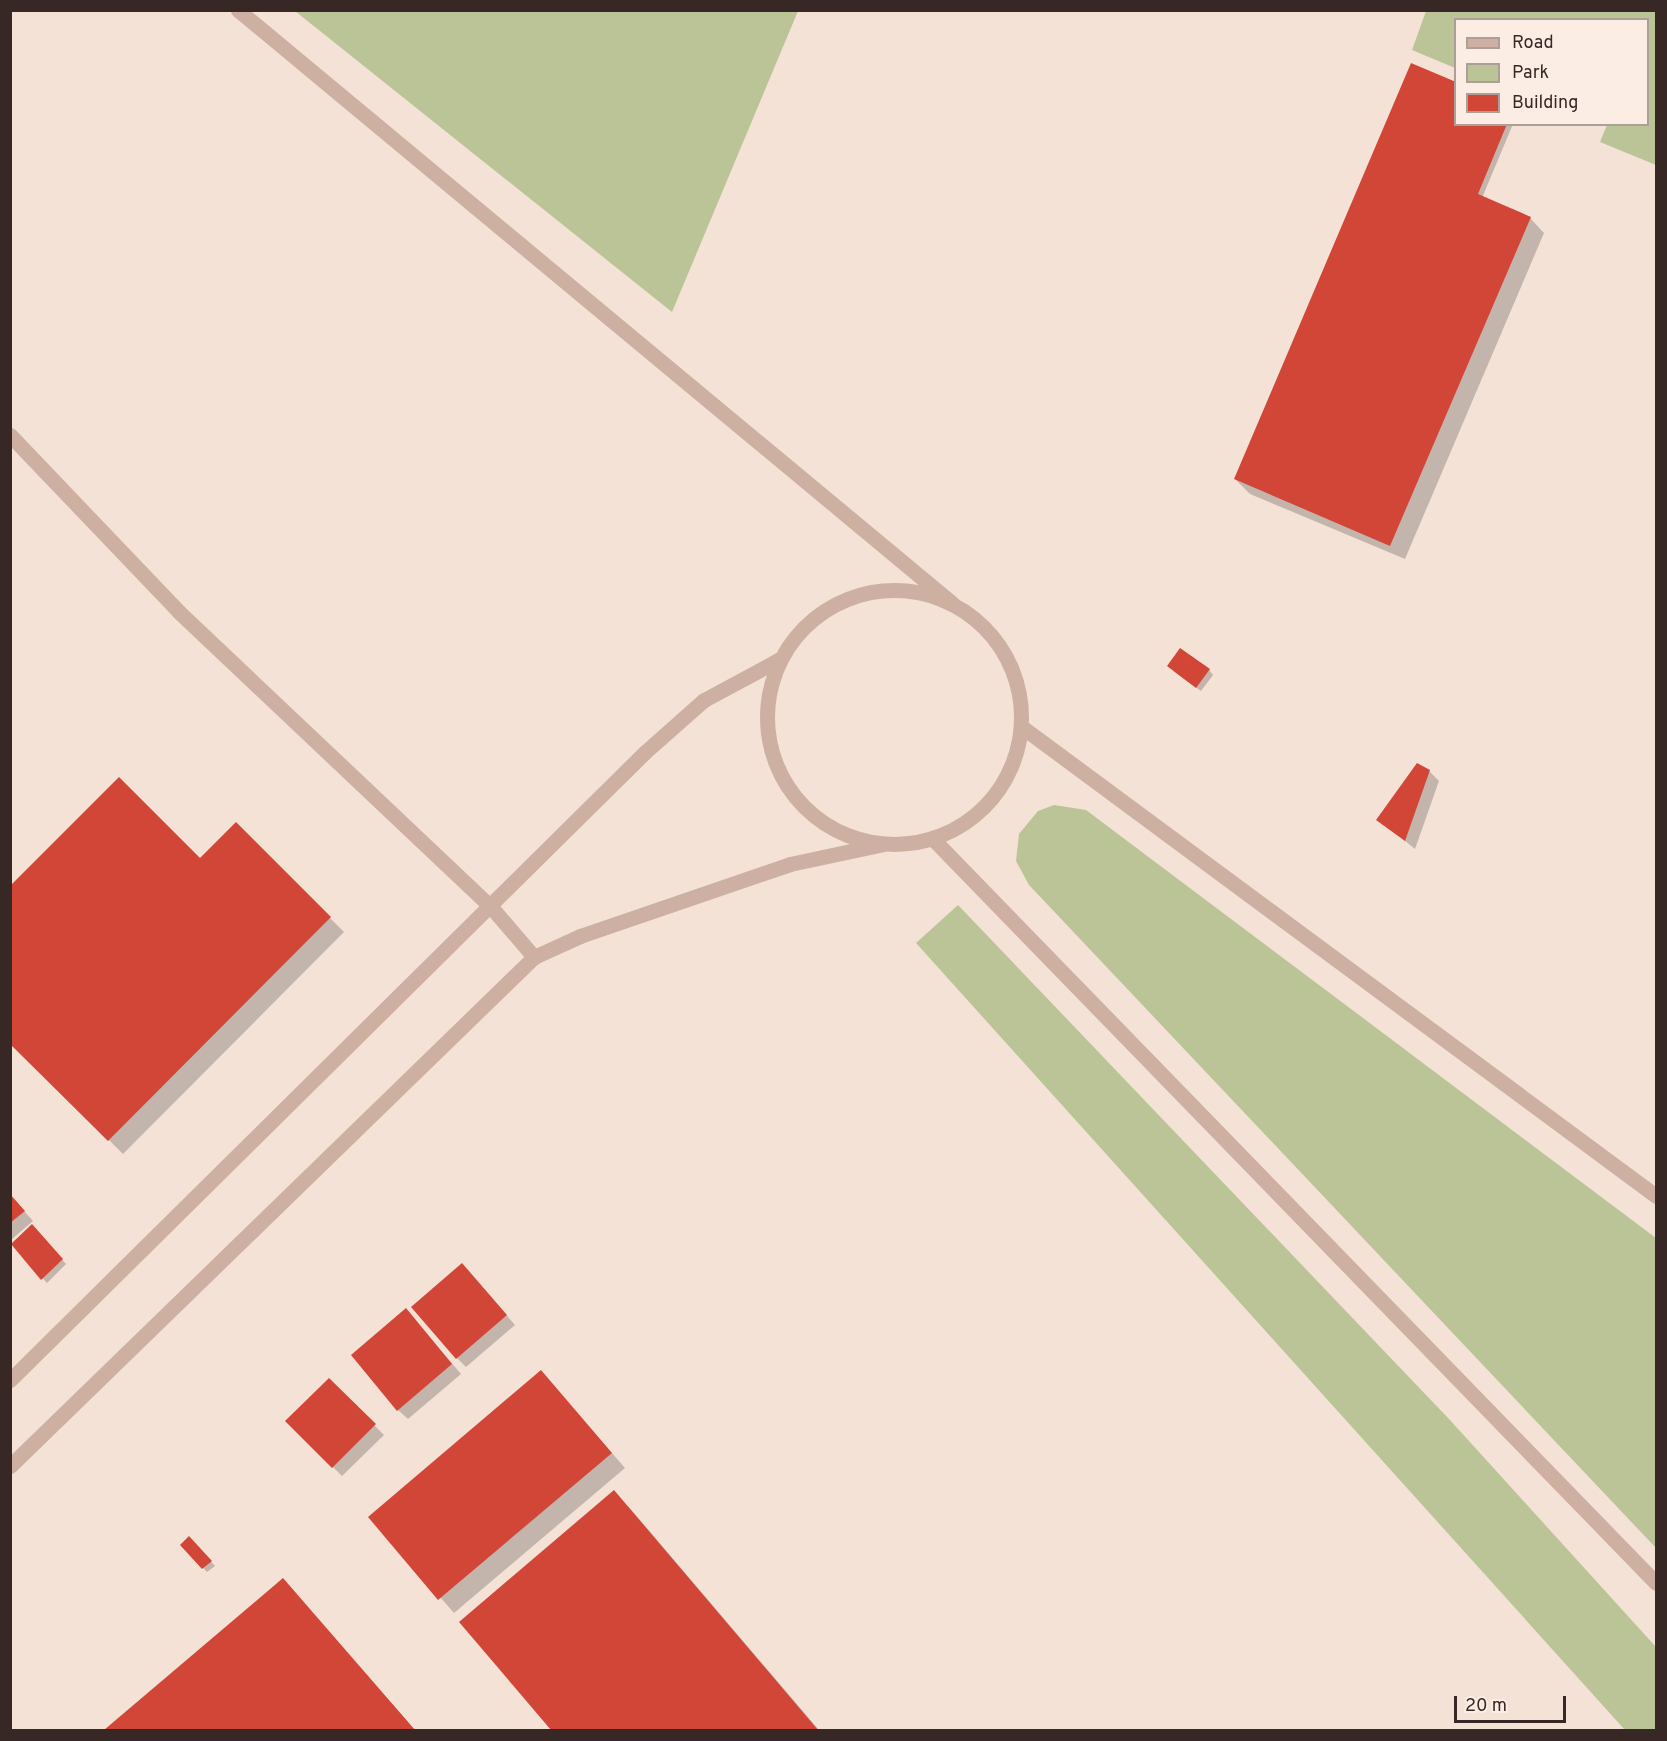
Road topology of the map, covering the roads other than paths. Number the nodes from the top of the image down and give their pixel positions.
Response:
1 (238, 10) edge
2 (10, 435) edge
3 (952, 603) junction
4 (780, 659) junction
5 (1022, 727) junction
6 (933, 838) junction
7 (883, 844) junction
8 (492, 908) junction
9 (534, 957) junction
10 (1656, 1196) edge
11 (10, 1380) edge
12 (10, 1466) edge
13 (1656, 1583) edge

1 - 3 street
2 - 8 street
3 - 4 street
3 - 5 street
4 - 7 street
4 - 8 street
5 - 6 street
5 - 10 street
6 - 7 street
6 - 13 street
7 - 9 street
8 - 9 street
8 - 11 street
9 - 12 street

